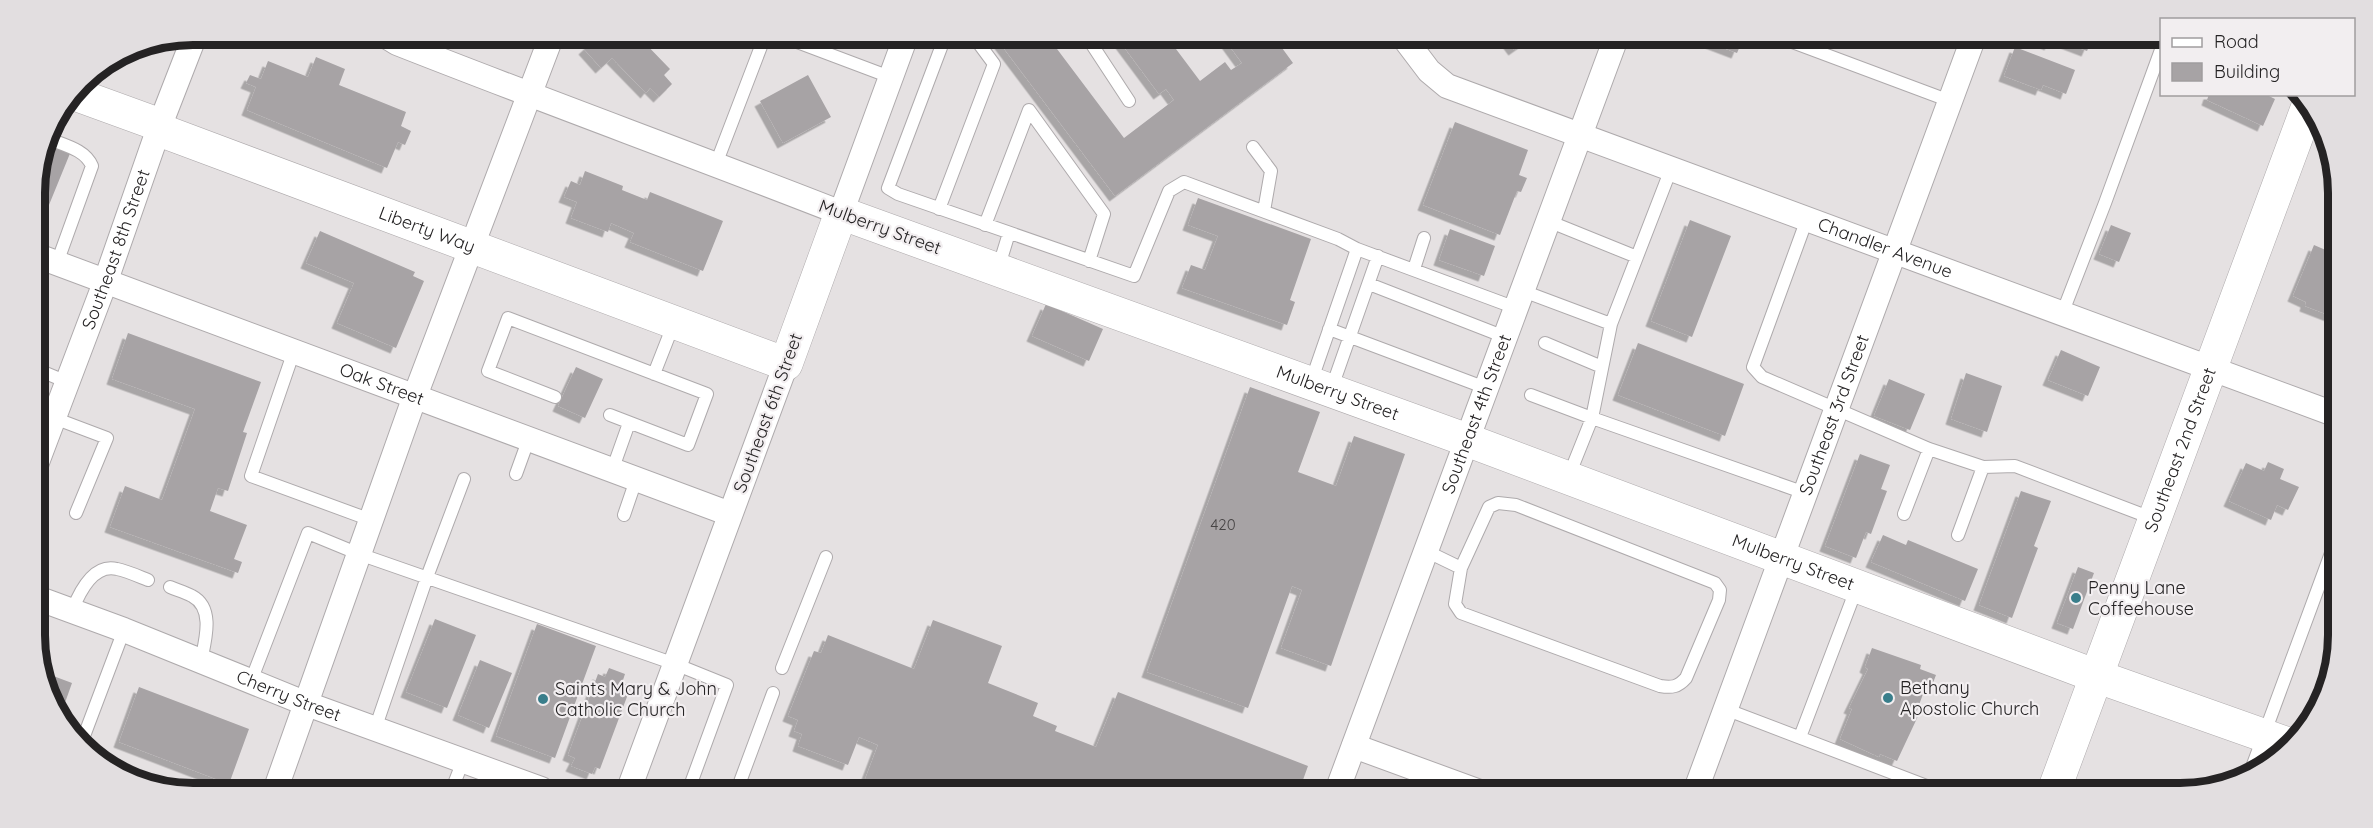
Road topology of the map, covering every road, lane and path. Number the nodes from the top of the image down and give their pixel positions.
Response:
1 (191, 45) edge
2 (402, 45) edge
3 (548, 45) edge
4 (762, 45) edge
5 (805, 45) edge
6 (902, 45) edge
7 (942, 45) edge
8 (980, 45) edge
9 (1092, 45) edge
10 (1410, 45) edge
11 (1613, 45) edge
12 (1800, 45) edge
13 (1972, 45) edge
14 (2160, 53) edge
15 (890, 77) junction
16 (529, 95) junction
17 (81, 96) edge
18 (1129, 101) dead end
19 (1950, 101) junction
20 (2305, 114) edge
21 (160, 125) junction
22 (1580, 135) junction
23 (54, 141) edge
24 (1253, 147) dead end
25 (716, 164) junction
26 (1671, 169) junction
27 (939, 208) junction
28 (1264, 211) junction
29 (841, 213) junction
30 (1807, 219) junction
31 (1548, 221) junction
32 (985, 225) junction
33 (1009, 233) junction
34 (1425, 238) dead end
35 (471, 246) junction
36 (1357, 249) junction
37 (1895, 251) junction
38 (1378, 256) junction
39 (1637, 257) junction
40 (46, 259) edge
41 (1089, 261) junction
42 (1414, 269) junction
43 (997, 270) junction
44 (106, 280) junction
45 (1369, 284) junction
46 (1520, 300) junction
47 (2062, 314) junction
48 (675, 322) junction
49 (1611, 324) junction
50 (1329, 328) junction
51 (1350, 336) junction
52 (1505, 337) junction
53 (1545, 343) dead end
54 (294, 351) junction
55 (786, 364) junction
56 (1602, 368) junction
57 (2211, 369) junction
58 (45, 373) edge
59 (654, 374) junction
60 (67, 382) junction
61 (1321, 386) junction
62 (1486, 388) junction
63 (1531, 394) dead end
64 (414, 396) junction
65 (555, 397) dead end
66 (1836, 409) junction
67 (2328, 412) edge
68 (610, 415) dead end
69 (1592, 418) junction
70 (630, 423) junction
71 (46, 424) edge
72 (528, 438) junction
73 (1467, 440) junction
74 (1929, 449) junction
75 (1983, 467) junction
76 (613, 468) junction
77 (516, 474) dead end
78 (637, 477) junction
79 (1568, 478) junction
80 (464, 479) dead end
81 (1805, 493) junction
82 (76, 513) dead end
83 (730, 514) junction
84 (1904, 514) dead end
85 (624, 515) dead end
86 (371, 520) junction
87 (2155, 520) junction
88 (1958, 535) dead end
89 (1426, 551) junction
90 (359, 554) junction
91 (826, 557) dead end
92 (1781, 557) junction
93 (2328, 566) edge
94 (1461, 568) junction
95 (427, 577) junction
96 (148, 580) dead end
97 (1857, 586) junction
98 (170, 587) dead end
99 (45, 601) edge
100 (72, 611) junction
101 (124, 630) junction
102 (201, 661) junction
103 (675, 664) junction
104 (782, 668) dead end
105 (2096, 676) junction
106 (251, 681) junction
107 (773, 693) dead end
108 (307, 704) junction
109 (1725, 709) junction
110 (375, 729) junction
111 (84, 735) edge
112 (1800, 737) junction
113 (2278, 740) edge
114 (1354, 746) junction
115 (2263, 757) edge
116 (463, 761) junction
117 (278, 783) edge
118 (454, 783) edge
119 (524, 783) edge
120 (631, 783) edge
121 (691, 783) edge
122 (739, 783) edge
123 (1340, 783) edge
124 (1439, 783) edge
125 (1698, 783) edge
126 (1919, 783) edge
127 (2057, 783) edge

1 - 21 street, Southeast 8th Street
2 - 16 street, Mulberry Street
3 - 16 street
4 - 25 lane
5 - 15 lane
6 - 15 street, Southeast 6th Street
7 - 27 lane
8 - 27 lane
9 - 18 lane
10 - 22 street, Chandler Avenue
11 - 22 street, Southeast 4th Street
12 - 19 lane
13 - 19 street, Southeast 3rd Street
14 - 47 lane
15 - 29 street, Southeast 6th Street
16 - 25 street, Mulberry Street
16 - 35 street
17 - 21 street, Liberty Way
19 - 37 street, Southeast 3rd Street
20 - 57 street, Southeast 2nd Street
21 - 35 street, Liberty Way
21 - 44 street, Southeast 8th Street
22 - 26 street, Chandler Avenue
22 - 31 street, Southeast 4th Street
23 - 40 lane
24 - 28 lane
25 - 29 street, Mulberry Street
26 - 30 street, Chandler Avenue
26 - 39 lane
27 - 32 lane
28 - 36 lane
28 - 41 lane
29 - 43 street, Mulberry Street
29 - 55 street, Southeast 6th Street
30 - 37 street, Chandler Avenue
30 - 66 lane
31 - 39 lane
31 - 46 street, Southeast 4th Street
32 - 33 lane
32 - 41 lane
33 - 41 lane
33 - 43 lane
34 - 42 lane
35 - 48 street, Liberty Way
35 - 64 street
36 - 38 lane
36 - 50 lane
37 - 47 street, Chandler Avenue
37 - 66 street, Southeast 3rd Street
38 - 42 lane
38 - 45 lane
39 - 49 lane
40 - 44 street, Oak Street
42 - 46 lane
43 - 61 street, Mulberry Street
44 - 54 street, Oak Street
44 - 60 street, Southeast 8th Street
45 - 51 lane
45 - 52 lane
46 - 49 lane
46 - 52 street, Southeast 4th Street
47 - 57 street, Chandler Avenue
48 - 55 street, Liberty Way
48 - 59 lane
49 - 56 lane
50 - 51 lane
50 - 61 lane
51 - 61 lane
51 - 62 lane
52 - 62 street, Southeast 4th Street
53 - 56 lane
54 - 64 street, Oak Street
54 - 86 lane
55 - 83 street, Southeast 6th Street
56 - 69 lane
57 - 67 street, Chandler Avenue
57 - 87 street, Southeast 2nd Street
58 - 60 lane
59 - 65 lane
59 - 70 lane
60 - 71 street, Southeast 8th Street
61 - 73 street, Mulberry Street
62 - 73 street, Southeast 4th Street
63 - 69 lane
64 - 72 street, Oak Street
64 - 86 street
66 - 74 lane
66 - 81 street, Southeast 3rd Street
68 - 70 lane
69 - 79 lane
69 - 81 lane
70 - 76 lane
71 - 82 lane
72 - 76 street, Oak Street
72 - 77 lane
73 - 79 street, Mulberry Street
73 - 89 street, Southeast 4th Street
74 - 75 lane
74 - 84 lane
75 - 87 lane
75 - 88 lane
76 - 78 street, Oak Street
78 - 83 street, Oak Street
78 - 85 lane
79 - 92 street, Mulberry Street
80 - 95 lane
81 - 92 street, Southeast 3rd Street
83 - 103 street, Southeast 6th Street
86 - 90 street
87 - 105 street, Southeast 2nd Street
89 - 94 lane
89 - 114 street, Southeast 4th Street
90 - 95 lane
90 - 106 lane
90 - 108 street
91 - 104 lane
92 - 97 street, Mulberry Street
92 - 109 street, Southeast 3rd Street
93 - 113 lane
94 - 94 lane
95 - 103 lane
95 - 110 lane
96 - 100 lane
97 - 105 street, Mulberry Street
97 - 112 lane
98 - 102 lane
99 - 100 street, Cherry Street
100 - 101 street, Cherry Street
101 - 102 street, Cherry Street
101 - 111 lane
102 - 106 street, Cherry Street
103 - 120 street, Southeast 6th Street
103 - 121 lane
105 - 113 street, Mulberry Street
105 - 127 street, Southeast 2nd Street
106 - 108 street, Cherry Street
107 - 122 lane
108 - 110 street, Cherry Street
108 - 117 street
109 - 112 lane
109 - 125 street, Southeast 3rd Street
110 - 116 street, Cherry Street
112 - 126 lane
113 - 115 lane
114 - 123 street, Southeast 4th Street
114 - 124 street
116 - 118 lane
116 - 119 street, Cherry Street

